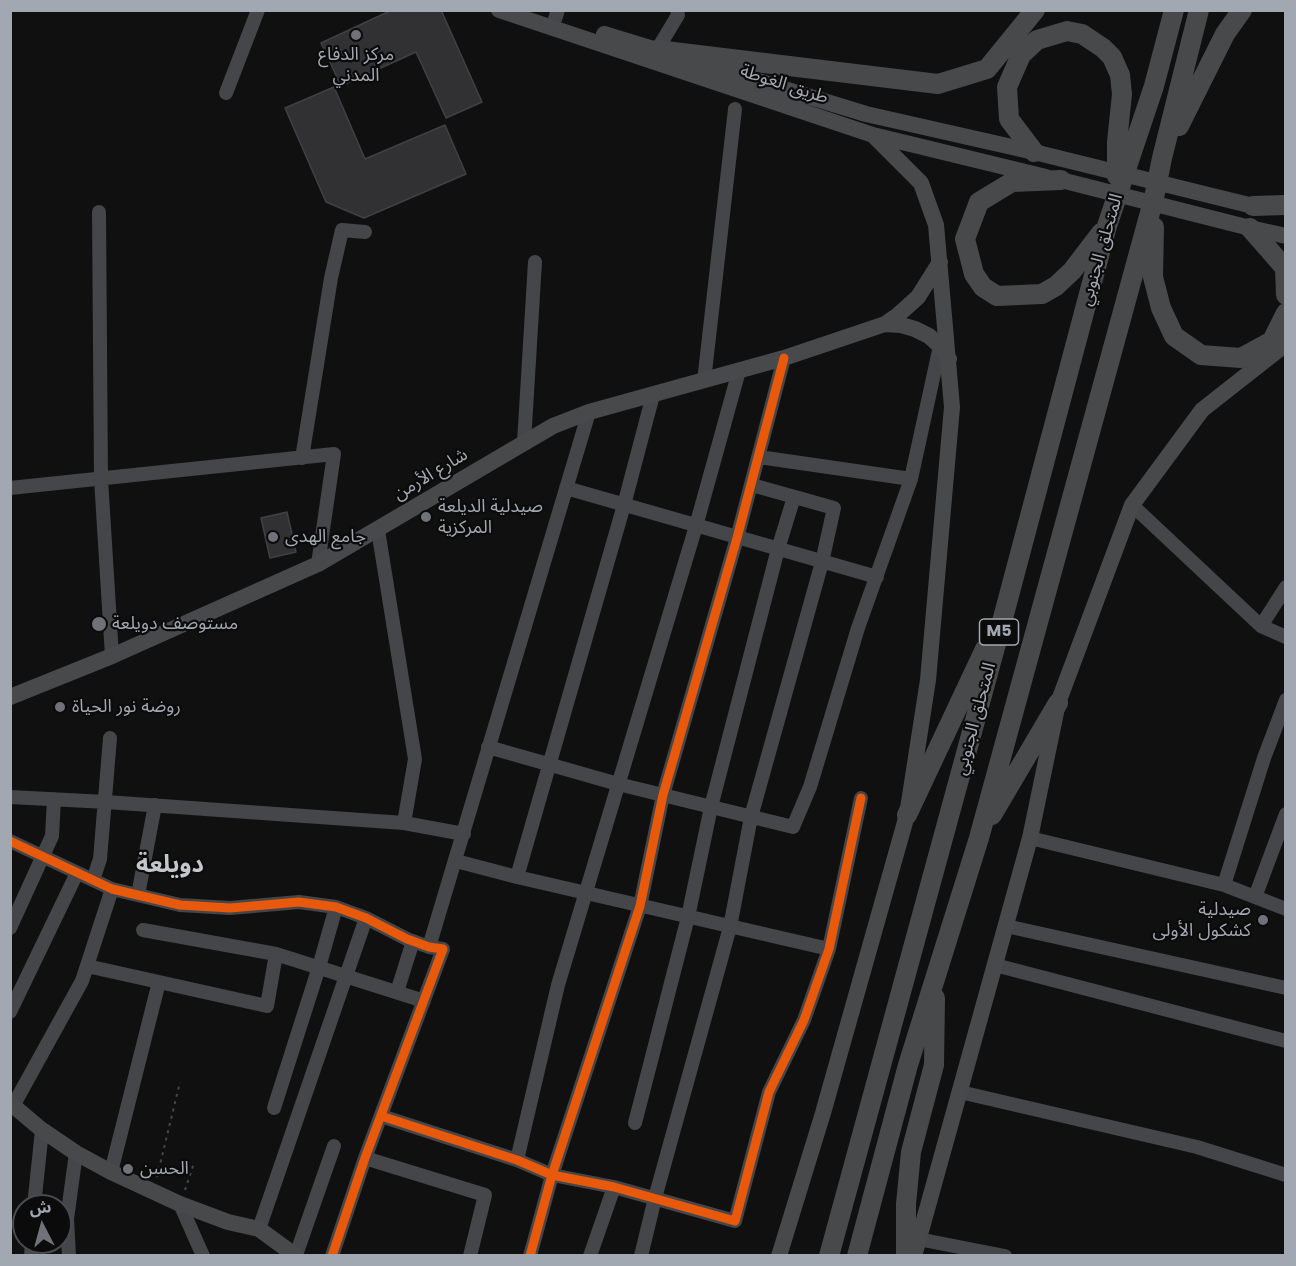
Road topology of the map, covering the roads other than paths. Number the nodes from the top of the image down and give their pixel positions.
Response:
1 (258, 10) edge
2 (499, 10) edge
3 (527, 10) edge
4 (676, 10) edge
5 (1035, 10) edge
6 (1174, 10) edge
7 (1199, 10) edge
8 (1242, 10) edge
9 (557, 15) edge
10 (657, 50) junction
11 (226, 93) dead end
12 (735, 109) dead end
13 (873, 135) junction
14 (1034, 152) junction
15 (1162, 158) junction
16 (1061, 180) junction
17 (1117, 195) junction
18 (1154, 198) junction
19 (1286, 205) edge
20 (1253, 206) junction
21 (99, 212) dead end
22 (1286, 213) edge
23 (1107, 226) junction
24 (1250, 228) junction
25 (365, 232) dead end
26 (1286, 236) edge
27 (535, 262) dead end
28 (940, 262) junction
29 (1286, 295) edge
30 (1286, 313) edge
31 (885, 324) junction
32 (1286, 344) edge
33 (945, 352) junction
34 (784, 357) junction
35 (739, 371) junction
36 (704, 381) junction
37 (653, 395) junction
38 (589, 412) junction
39 (524, 442) junction
40 (759, 457) junction
41 (302, 458) junction
42 (100, 479) junction
43 (911, 479) junction
44 (752, 485) junction
45 (10, 488) edge
46 (566, 488) junction
47 (794, 497) junction
48 (624, 505) junction
49 (1132, 505) junction
50 (696, 526) junction
51 (378, 530) junction
52 (737, 538) junction
53 (778, 549) junction
54 (822, 562) junction
55 (318, 564) junction
56 (877, 578) junction
57 (1286, 587) edge
58 (1003, 618) junction
59 (1261, 626) junction
60 (1286, 637) edge
61 (112, 656) junction
62 (10, 697) edge
63 (1286, 700) edge
64 (1058, 703) junction
65 (110, 738) dead end
66 (488, 747) junction
67 (551, 765) junction
68 (618, 784) junction
69 (663, 795) junction
70 (10, 797) edge
71 (861, 798) dead end
72 (54, 799) junction
73 (106, 801) junction
74 (155, 805) junction
75 (711, 807) junction
76 (907, 814) junction
77 (1286, 814) edge
78 (751, 817) junction
79 (404, 823) junction
80 (464, 834) junction
81 (979, 838) junction
82 (1030, 838) junction
83 (10, 841) edge
84 (43, 856) junction
85 (456, 861) junction
86 (77, 873) junction
87 (517, 878) junction
88 (93, 880) junction
89 (1224, 885) junction
90 (112, 889) junction
91 (587, 894) junction
92 (138, 895) junction
93 (1255, 897) junction
94 (640, 906) junction
95 (336, 907) junction
96 (1286, 909) edge
97 (688, 917) junction
98 (366, 918) junction
99 (1006, 926) junction
100 (730, 927) junction
101 (10, 928) edge
102 (143, 930) dead end
103 (413, 941) junction
104 (429, 947) junction
105 (828, 949) junction
106 (276, 954) junction
107 (995, 965) junction
108 (87, 966) junction
109 (319, 968) junction
110 (936, 972) junction
111 (345, 976) junction
112 (159, 982) junction
113 (1286, 988) edge
114 (397, 992) junction
115 (424, 1001) junction
116 (10, 1012) edge
117 (1286, 1041) edge
118 (960, 1092) junction
119 (12, 1105) edge
120 (274, 1108) dead end
121 (381, 1116) junction
122 (635, 1123) dead end
123 (42, 1130) junction
124 (334, 1146) dead end
125 (76, 1153) junction
126 (365, 1158) junction
127 (517, 1160) junction
128 (111, 1172) junction
129 (552, 1175) junction
130 (1286, 1175) edge
131 (614, 1187) junction
132 (35, 1194) edge
133 (655, 1198) junction
134 (180, 1204) junction
135 (259, 1229) junction
136 (916, 1247) edge
137 (288, 1253) edge
138 (69, 1256) edge
139 (203, 1256) edge
140 (332, 1256) edge
141 (470, 1256) edge
142 (530, 1256) edge
143 (590, 1256) edge
144 (641, 1256) edge
145 (779, 1256) edge
146 (829, 1256) edge
147 (857, 1256) edge
148 (906, 1256) edge
149 (1005, 1256) edge

1 - 11 street
2 - 13 main road, طريق الغوطة
3 - 9 main road
4 - 10 street
5 - 10 highway
6 - 17 highway, المتحلق الجنوبي / M5
7 - 15 highway, المتحلق الجنوبي / M5
8 - 15 highway
9 - 10 main road
10 - 14 main road
12 - 36 street
13 - 16 main road, طريق الغوطة
13 - 28 main road
14 - 17 highway
14 - 20 main road, bridge
15 - 18 highway, المتحلق الجنوبي / M5
16 - 17 main road, bridge
16 - 23 highway
17 - 23 highway, المتحلق الجنوبي / M5
17 - 24 main road, bridge
18 - 30 highway
18 - 81 highway, المتحلق الجنوبي / M5
19 - 20 highway
20 - 22 main road
21 - 42 street
23 - 58 highway, المتحلق الجنوبي / M5
24 - 26 main road
24 - 29 highway
25 - 41 street
27 - 39 street
28 - 31 main road, شارع الأرمن
28 - 33 main road
31 - 33 main road, شارع الأرمن
31 - 34 main road, شارع الأرمن
32 - 49 main road
33 - 43 street
33 - 76 main road
34 - 35 main road, شارع الأرمن
34 - 40 street
35 - 36 main road, شارع الأرمن
35 - 50 street
36 - 37 main road, شارع الأرمن
37 - 38 main road, شارع الأرمن
37 - 48 street
38 - 39 main road, شارع الأرمن
38 - 46 street
39 - 51 main road, شارع الأرمن
40 - 43 street
40 - 44 street
41 - 42 street
41 - 55 street
42 - 45 street
42 - 61 street
43 - 56 street
44 - 47 street
44 - 52 street
46 - 48 street
46 - 66 street
47 - 53 street
47 - 54 street
48 - 50 street
48 - 67 street
49 - 59 street
49 - 64 main road
50 - 52 street
50 - 68 street
51 - 55 main road, شارع الأرمن
51 - 79 street
52 - 53 street
52 - 69 street
53 - 54 street
53 - 75 street
54 - 56 street
54 - 78 street
55 - 61 main road, شارع الأرمن
56 - 78 street
57 - 59 street
58 - 76 highway
58 - 146 highway, المتحلق الجنوبي / M5
59 - 60 street
61 - 62 main road, شارع الأرمن
63 - 89 street
64 - 81 highway
64 - 82 main road
65 - 73 street
66 - 67 street
66 - 80 street
67 - 68 street
67 - 87 street
68 - 69 street
68 - 91 street
69 - 75 street
69 - 94 street
70 - 72 street
71 - 105 street
72 - 73 street
72 - 84 street
73 - 74 street
73 - 88 street
74 - 79 street
74 - 92 street
75 - 78 street
75 - 97 street
76 - 145 main road
77 - 93 street
78 - 100 street
79 - 80 street
80 - 85 street
81 - 110 highway, المتحلق الجنوبي / M5
82 - 89 street
82 - 99 main road
83 - 84 street
84 - 86 street
84 - 101 street
85 - 87 street
85 - 104 street
86 - 88 street
86 - 116 street
87 - 91 street
88 - 90 street
89 - 93 street
90 - 92 street
90 - 108 street
91 - 94 street
91 - 127 street
92 - 95 street
93 - 96 street
94 - 97 street
94 - 129 street
95 - 98 street
95 - 109 street
97 - 100 street
97 - 122 street
98 - 103 street
98 - 111 street
99 - 107 main road
99 - 113 street
100 - 105 street
100 - 133 street
102 - 106 street
103 - 104 street
103 - 114 street
104 - 115 street
105 - 133 street
106 - 109 street
106 - 112 street
107 - 117 street
107 - 118 main road
108 - 112 street
108 - 119 street
109 - 111 street
109 - 120 street
110 - 147 highway, المتحلق الجنوبي / M5
110 - 148 highway
111 - 114 street
111 - 135 street
112 - 128 street
114 - 115 street
115 - 121 street
118 - 130 street
118 - 136 main road
119 - 123 main road
121 - 126 street
121 - 127 street
123 - 125 main road
123 - 132 street
124 - 137 street
125 - 128 main road
125 - 138 street
126 - 140 street
126 - 141 street
127 - 129 street
128 - 134 main road
129 - 131 street
129 - 142 street
131 - 133 street
131 - 143 street
133 - 144 street
134 - 135 main road
134 - 139 street
135 - 137 main road
136 - 149 street

